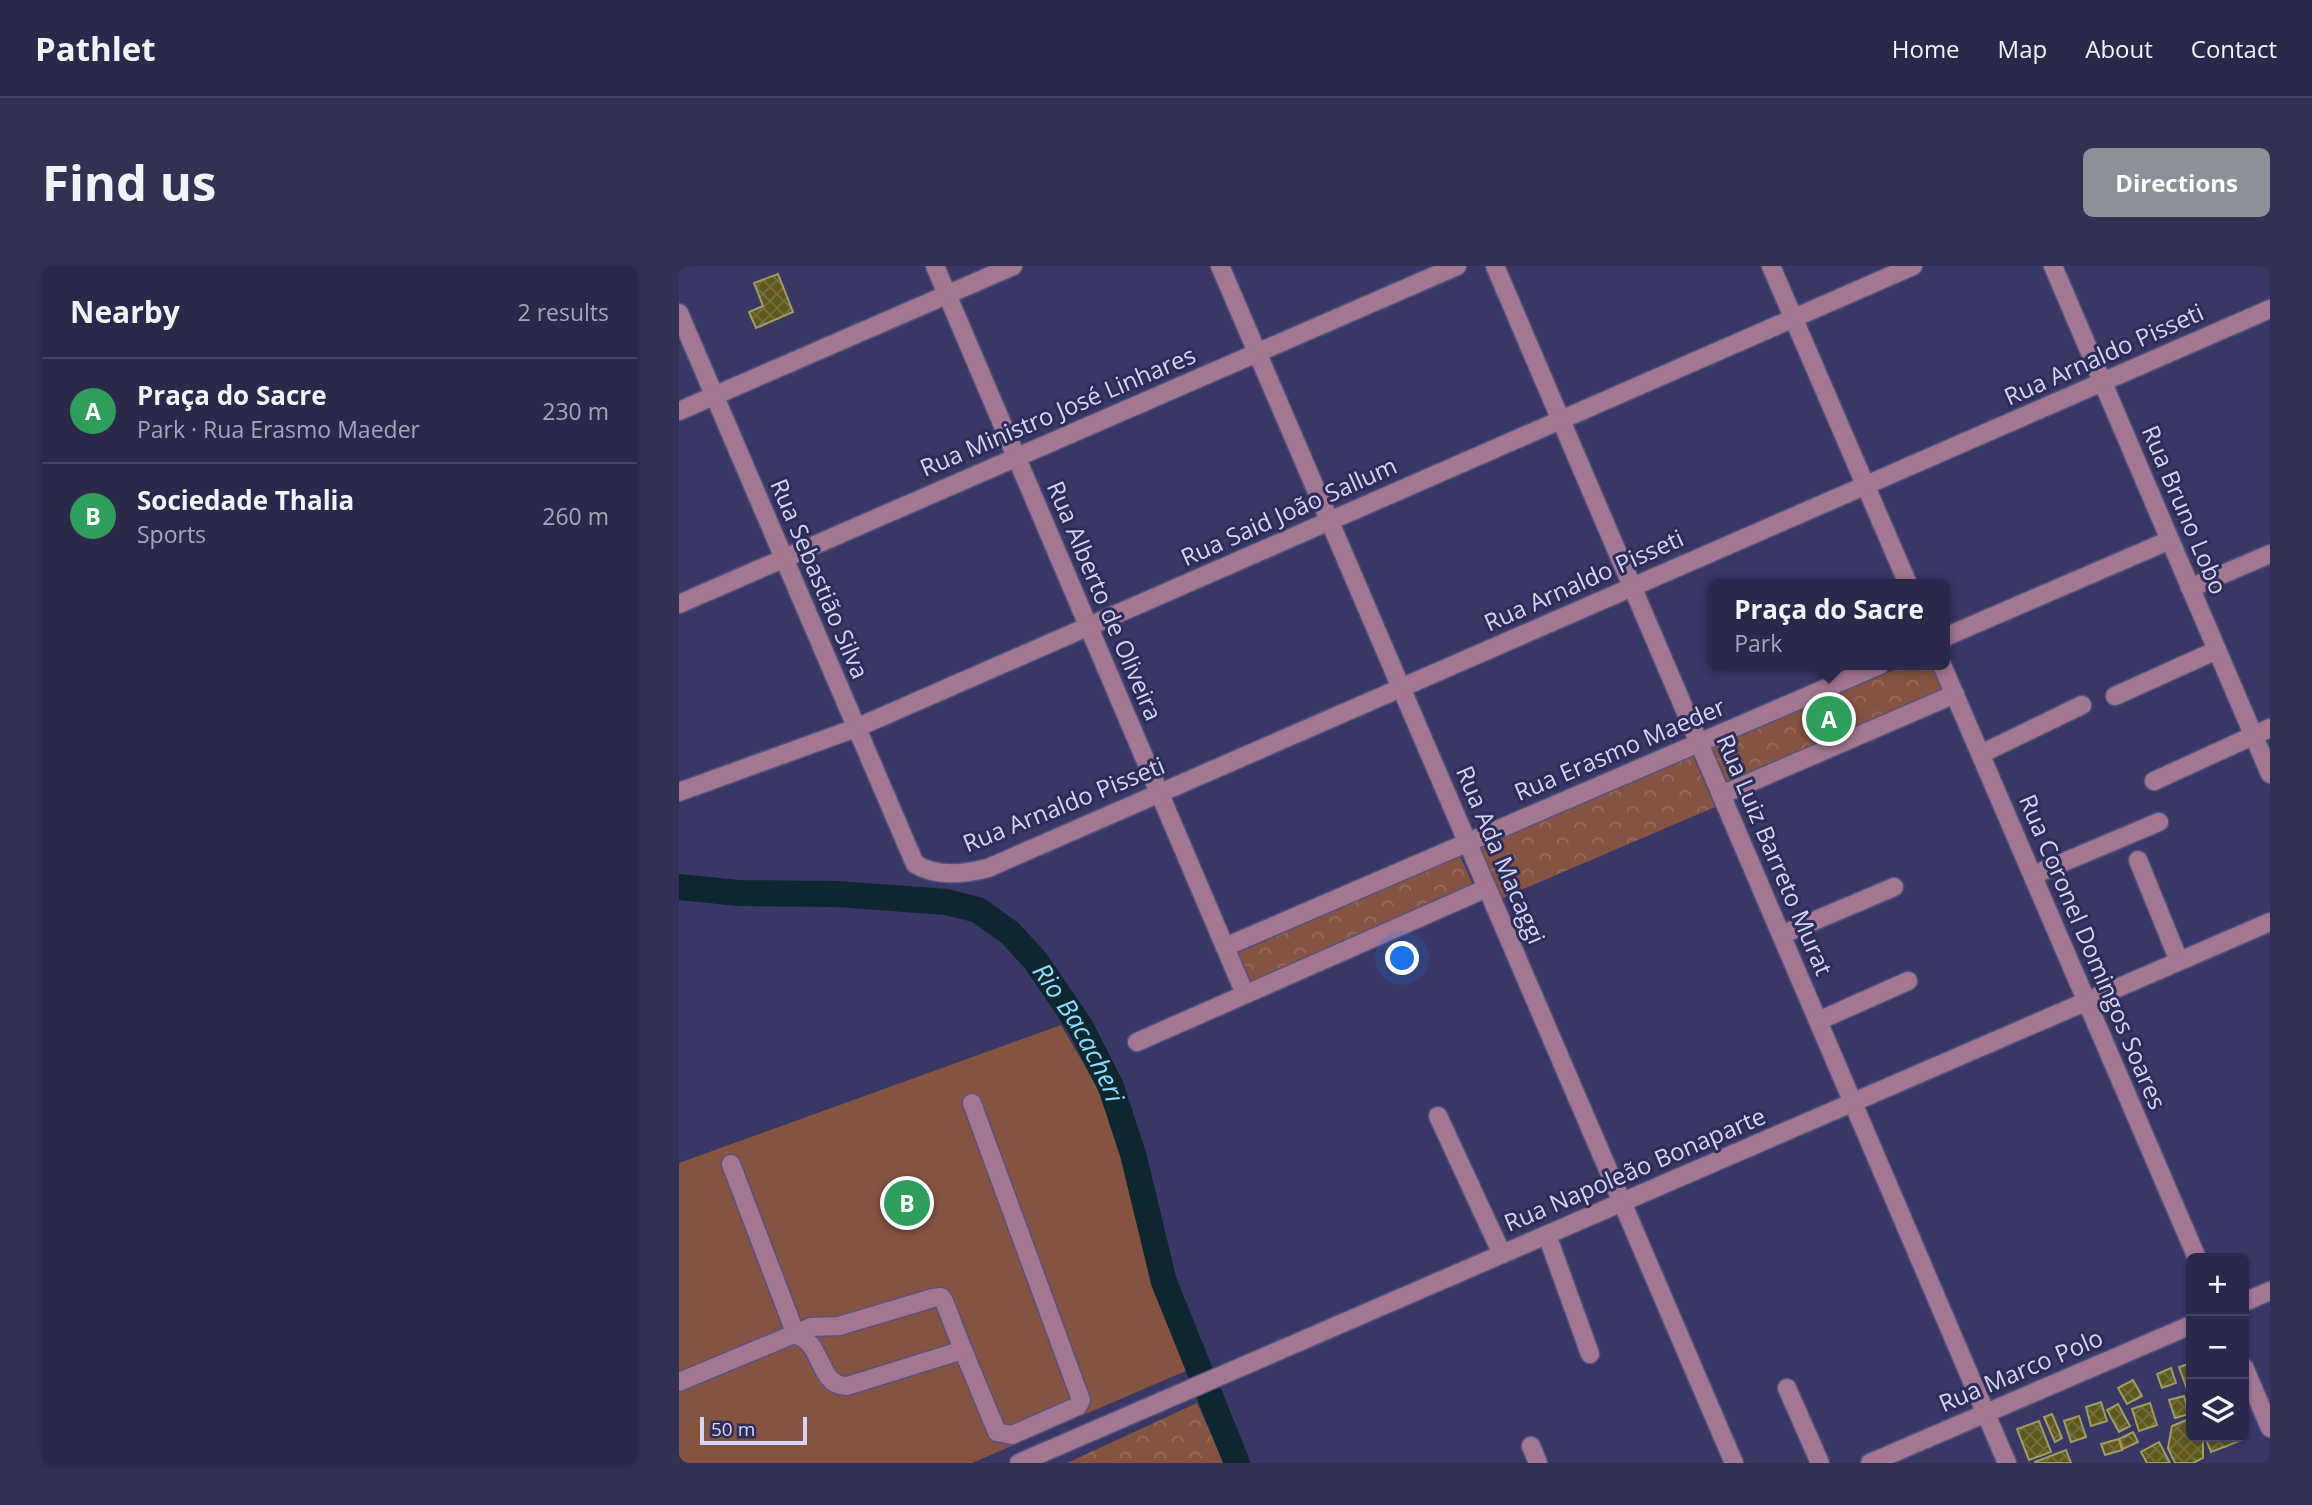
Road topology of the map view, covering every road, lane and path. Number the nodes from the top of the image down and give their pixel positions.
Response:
1 (935, 266) edge
2 (1013, 266) edge
3 (1220, 266) edge
4 (1457, 266) edge
5 (1495, 266) edge
6 (1771, 266) edge
7 (1913, 266) edge
8 (2053, 266) edge
9 (947, 295) junction
10 (2270, 309) edge
11 (679, 313) edge
12 (1794, 318) junction
13 (1257, 353) junction
14 (2103, 382) junction
15 (714, 396) junction
16 (679, 411) edge
17 (1561, 420) junction
18 (1016, 457) junction
19 (1865, 485) junction
20 (1329, 521) junction
21 (2170, 540) junction
22 (2270, 554) edge
23 (784, 558) junction
24 (1906, 579) edge
25 (1632, 587) junction
26 (2190, 587) junction
27 (679, 604) edge
28 (1088, 626) junction
29 (1950, 634) edge
30 (2217, 650) junction
31 (1868, 670) edge
32 (1945, 670) edge
33 (1401, 688) junction
34 (1955, 694) junction
35 (2115, 696) dead end
36 (2082, 705) dead end
37 (856, 728) junction
38 (2262, 731) edge
39 (1699, 743) junction
40 (1981, 754) junction
41 (2270, 774) edge
42 (2154, 781) dead end
43 (679, 792) edge
44 (1159, 793) junction
45 (1721, 795) junction
46 (2159, 822) dead end
47 (1468, 842) junction
48 (2138, 860) dead end
49 (915, 864) joint
50 (2033, 875) junction
51 (1894, 887) dead end
52 (1487, 888) junction
53 (2270, 922) edge
54 (1781, 935) junction
55 (1225, 947) junction
56 (2179, 961) junction
57 (1908, 981) dead end
58 (1245, 994) junction
59 (2087, 1001) junction
60 (1818, 1021) junction
61 (1137, 1042) dead end
62 (1853, 1102) junction
63 (972, 1103) dead end
64 (1438, 1116) dead end
65 (731, 1164) dead end
66 (1622, 1202) junction
67 (1546, 1235) junction
68 (2195, 1253) edge
69 (1502, 1254) junction
70 (2270, 1291) edge
71 (2249, 1300) edge
72 (2186, 1327) edge
73 (796, 1335) junction
74 (963, 1350) junction
75 (1590, 1354) dead end
76 (2249, 1379) edge
77 (679, 1382) edge
78 (1787, 1388) dead end
79 (1986, 1413) junction
80 (2270, 1428) edge
81 (1051, 1457) edge
82 (1019, 1463) edge
83 (1734, 1463) edge
84 (1820, 1463) edge
85 (1870, 1463) edge
86 (2007, 1463) edge

1 - 9 street, Rua Alberto de Oliveira
2 - 9 street
3 - 13 street, Rua Ada Macaggi
4 - 13 street, Rua Ministro José Linhares
5 - 17 street, Rua Luiz Barreto Murat
6 - 12 street
7 - 12 street, Rua Said João Sallum
8 - 14 street, Rua Bruno Lobo
9 - 15 street
9 - 18 street, Rua Alberto de Oliveira
10 - 14 street, Rua Arnaldo Pisseti
11 - 15 street, Rua Sebastião Silva
12 - 17 street, Rua Said João Sallum
12 - 19 street
13 - 18 street, Rua Ministro José Linhares
13 - 20 street, Rua Ada Macaggi
14 - 19 street, Rua Arnaldo Pisseti
14 - 21 street, Rua Bruno Lobo
15 - 16 street
15 - 23 street, Rua Sebastião Silva
17 - 20 street, Rua Said João Sallum
17 - 25 street, Rua Luiz Barreto Murat
18 - 23 street, Rua Ministro José Linhares
18 - 28 street, Rua Alberto de Oliveira
19 - 24 street
19 - 25 street, Rua Arnaldo Pisseti
20 - 28 street, Rua Said João Sallum
20 - 33 street, Rua Ada Macaggi
21 - 26 street, Rua Bruno Lobo
21 - 29 street
22 - 26 street
23 - 27 street, Rua Ministro José Linhares
23 - 37 street, Rua Sebastião Silva
25 - 33 street, Rua Arnaldo Pisseti
25 - 39 street, Rua Luiz Barreto Murat
26 - 30 street, Rua Bruno Lobo
28 - 37 street, Rua Said João Sallum
28 - 44 street, Rua Alberto de Oliveira
30 - 35 street
30 - 38 street, Rua Bruno Lobo
31 - 39 street, Rua Erasmo Maeder
32 - 34 street, Rua Coronel Domingos Soares
33 - 44 street, Rua Arnaldo Pisseti
33 - 47 street, Rua Ada Macaggi
34 - 40 street, Rua Coronel Domingos Soares
34 - 45 street
36 - 40 street
37 - 43 street, Rua Said João Sallum
37 - 49 street, Rua Sebastião Silva
38 - 41 street, Rua Bruno Lobo
38 - 42 street
39 - 45 street, Rua Luiz Barreto Murat
39 - 47 street, Rua Erasmo Maeder
40 - 50 street, Rua Coronel Domingos Soares
44 - 49 street, Rua Arnaldo Pisseti
44 - 55 street, Rua Alberto de Oliveira
45 - 54 street, Rua Luiz Barreto Murat
46 - 50 street
47 - 52 street, Rua Ada Macaggi
47 - 55 street, Rua Erasmo Maeder
48 - 56 street
50 - 59 street, Rua Coronel Domingos Soares
51 - 54 street
52 - 58 street
52 - 66 street, Rua Ada Macaggi
53 - 56 street, Rua Napoleão Bonaparte
54 - 60 street, Rua Luiz Barreto Murat
55 - 58 street, Rua Alberto de Oliveira
56 - 59 street, Rua Napoleão Bonaparte
57 - 60 street
58 - 61 street
59 - 62 street, Rua Napoleão Bonaparte
59 - 68 street, Rua Coronel Domingos Soares
60 - 62 street, Rua Luiz Barreto Murat
62 - 66 street, Rua Napoleão Bonaparte
62 - 79 street, Rua Luiz Barreto Murat
63 - 74 street
64 - 69 street
65 - 73 street
66 - 67 street, Rua Napoleão Bonaparte
66 - 83 street, Rua Ada Macaggi
67 - 69 street, Rua Napoleão Bonaparte
67 - 75 street
69 - 81 street, Rua Napoleão Bonaparte
70 - 71 street
72 - 79 street, Rua Marco Polo
73 - 74 street
73 - 74 street
73 - 77 street
76 - 80 street
78 - 84 street
79 - 85 street, Rua Marco Polo
79 - 86 street, Rua Luiz Barreto Murat
81 - 82 street, Rua Napoleão Bonaparte

